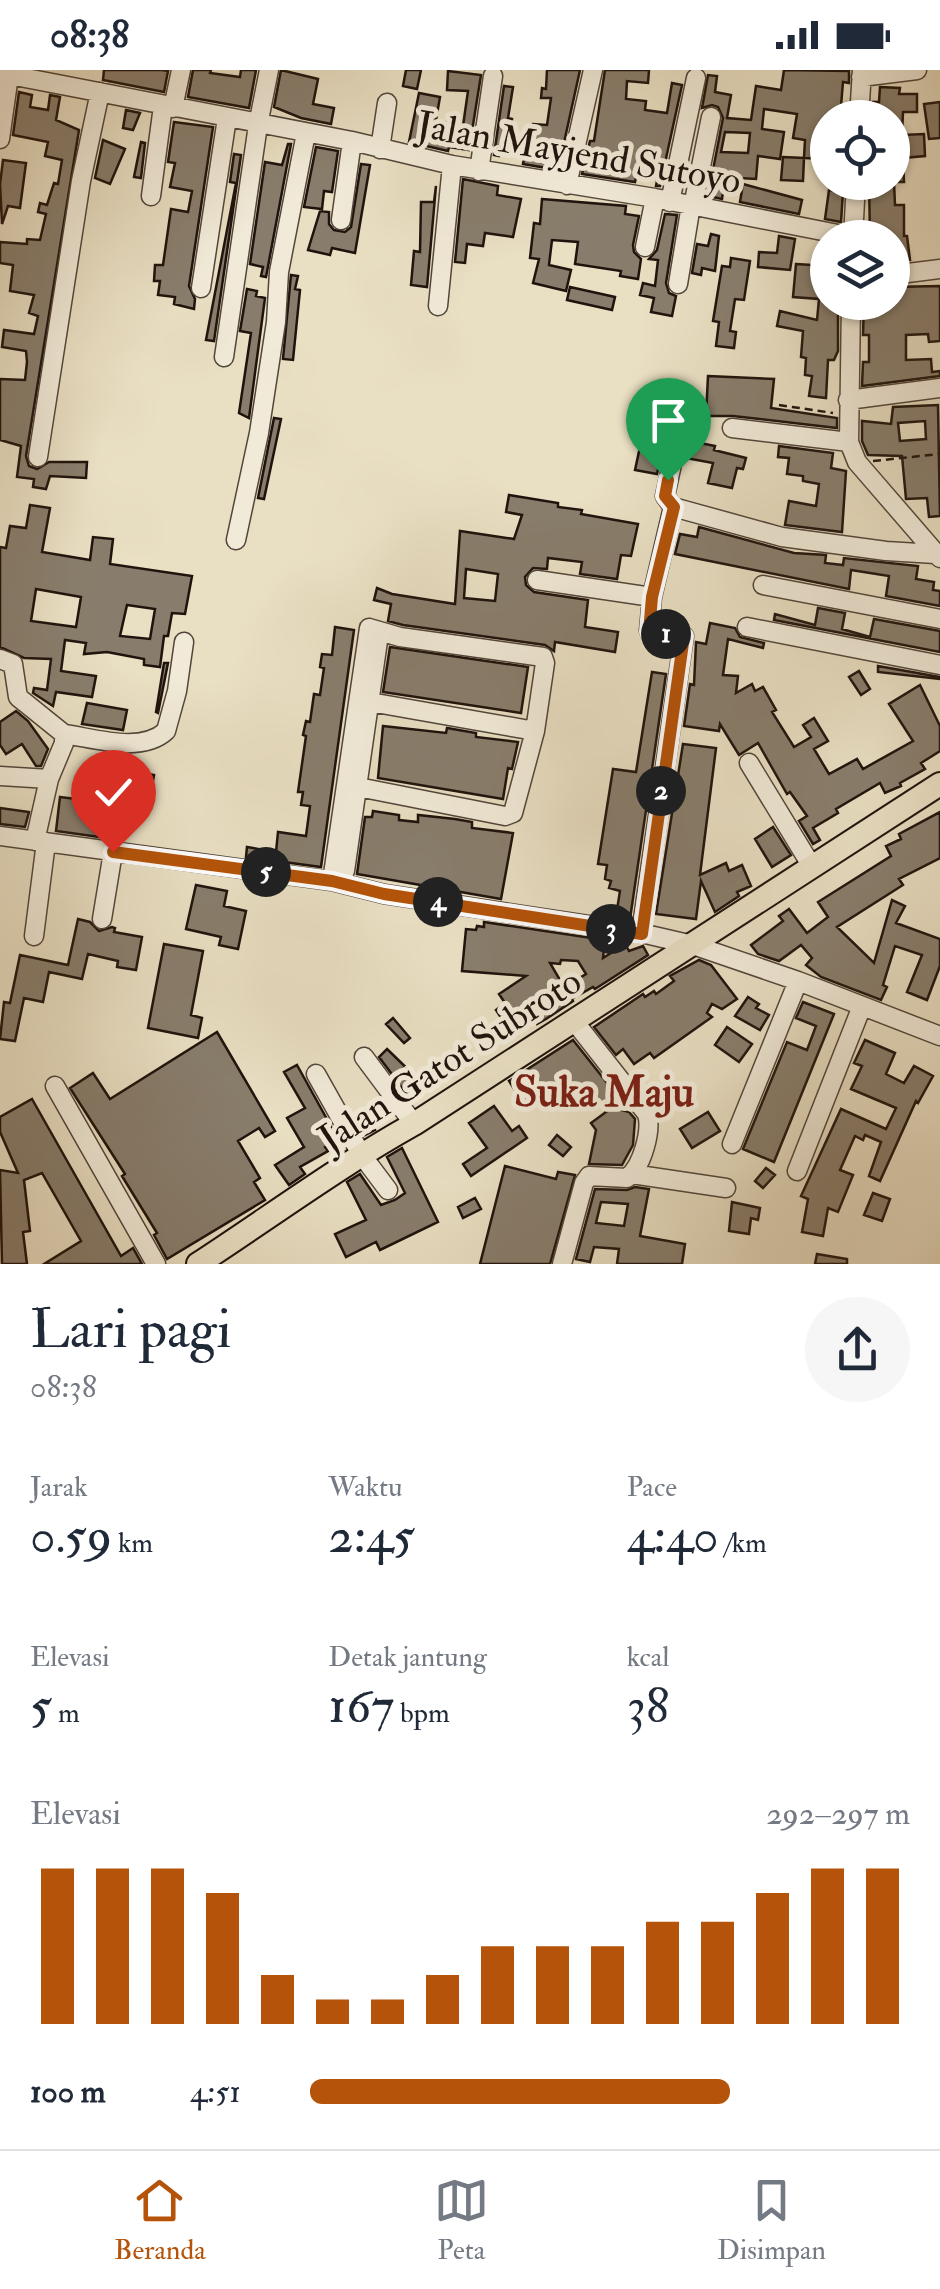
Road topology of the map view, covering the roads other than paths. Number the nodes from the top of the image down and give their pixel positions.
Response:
1 (181, 70) edge
2 (270, 70) edge
3 (593, 70) edge
4 (916, 70) edge
5 (861, 73) edge
6 (4, 74) edge
7 (493, 76) dead end
8 (696, 78) dead end
9 (75, 80) edge
10 (100, 92) junction
11 (860, 100) edge
12 (387, 103) dead end
13 (168, 107) junction
14 (711, 117) dead end
15 (228, 118) junction
16 (258, 125) junction
17 (306, 133) junction
18 (0, 139) edge
19 (352, 142) junction
20 (380, 149) junction
21 (452, 165) junction
22 (479, 170) junction
23 (567, 185) junction
24 (151, 196) dead end
25 (662, 200) junction
26 (692, 206) junction
27 (341, 220) dead end
28 (810, 229) edge
29 (645, 247) dead end
30 (940, 268) edge
31 (910, 272) edge
32 (678, 284) dead end
33 (201, 288) dead end
34 (438, 306) dead end
35 (851, 320) edge
36 (224, 356) dead end
37 (940, 388) edge
38 (848, 408) junction
39 (732, 428) dead end
40 (678, 437) dead end
41 (850, 442) junction
42 (38, 457) dead end
43 (674, 507) junction
44 (236, 540) dead end
45 (939, 557) edge
46 (537, 580) dead end
47 (762, 585) dead end
48 (652, 597) junction
49 (940, 619) edge
50 (747, 627) dead end
51 (378, 634) junction
52 (184, 642) dead end
53 (0, 659) edge
54 (940, 665) edge
55 (370, 702) junction
56 (535, 731) junction
57 (64, 734) junction
58 (749, 763) dead end
59 (0, 776) edge
60 (49, 779) junction
61 (940, 784) edge
62 (358, 787) junction
63 (0, 836) edge
64 (40, 842) junction
65 (113, 852) junction
66 (811, 865) junction
67 (338, 882) junction
68 (102, 920) dead end
69 (642, 934) junction
70 (34, 936) dead end
71 (693, 946) junction
72 (798, 981) junction
73 (862, 1006) junction
74 (574, 1021) junction
75 (940, 1036) edge
76 (364, 1056) dead end
77 (316, 1074) dead end
78 (55, 1086) dead end
79 (414, 1124) junction
80 (732, 1144) dead end
81 (361, 1154) junction
82 (797, 1172) dead end
83 (632, 1174) junction
84 (726, 1188) dead end
85 (388, 1190) dead end
86 (156, 1264) edge
87 (198, 1264) edge
88 (564, 1264) edge

1 - 13 street
2 - 16 street
3 - 23 street
4 - 5 street
5 - 11 street
6 - 9 street, Jalan Mayjend Sutoyo
6 - 18 street
7 - 22 street
8 - 25 street
9 - 10 street, Jalan Mayjend Sutoyo
10 - 13 street, Jalan Mayjend Sutoyo
10 - 42 street
12 - 20 street
13 - 15 street, Jalan Mayjend Sutoyo
13 - 24 street
14 - 26 street
15 - 16 street, Jalan Mayjend Sutoyo
15 - 33 street
16 - 17 street, Jalan Mayjend Sutoyo
16 - 36 street
17 - 19 street, Jalan Mayjend Sutoyo
17 - 44 street
19 - 20 street, Jalan Mayjend Sutoyo
19 - 27 street
20 - 21 street, Jalan Mayjend Sutoyo
21 - 22 street, Jalan Mayjend Sutoyo
21 - 34 street
22 - 23 street, Jalan Mayjend Sutoyo
23 - 25 street, Jalan Mayjend Sutoyo
25 - 26 street, Jalan Mayjend Sutoyo
25 - 29 street
26 - 28 street, Jalan Mayjend Sutoyo
26 - 32 street
30 - 31 street
35 - 38 street
37 - 38 street
38 - 41 street
39 - 41 street
40 - 43 street
41 - 45 street
43 - 45 street
43 - 48 street
46 - 48 street
47 - 49 street
48 - 69 street
50 - 54 street
51 - 55 street
51 - 56 street
51 - 67 street
52 - 57 street
53 - 57 street
55 - 56 street
55 - 62 street
56 - 62 street
57 - 60 street
58 - 66 street
59 - 60 street
60 - 64 street
61 - 66 main road, Jalan Gatot Subroto
62 - 67 street
63 - 64 street
64 - 65 street
64 - 70 street
65 - 67 street
65 - 68 street
66 - 71 main road, Jalan Gatot Subroto
67 - 69 street
69 - 71 street
71 - 72 street
71 - 74 main road, Jalan Gatot Subroto
72 - 73 street
72 - 80 street
73 - 75 street
73 - 82 street
74 - 79 main road, Jalan Gatot Subroto
74 - 83 street
76 - 79 street
77 - 81 street
78 - 86 street
79 - 81 main road, Jalan Gatot Subroto
81 - 85 street
81 - 87 main road, Jalan Gatot Subroto
83 - 84 street
83 - 88 street

